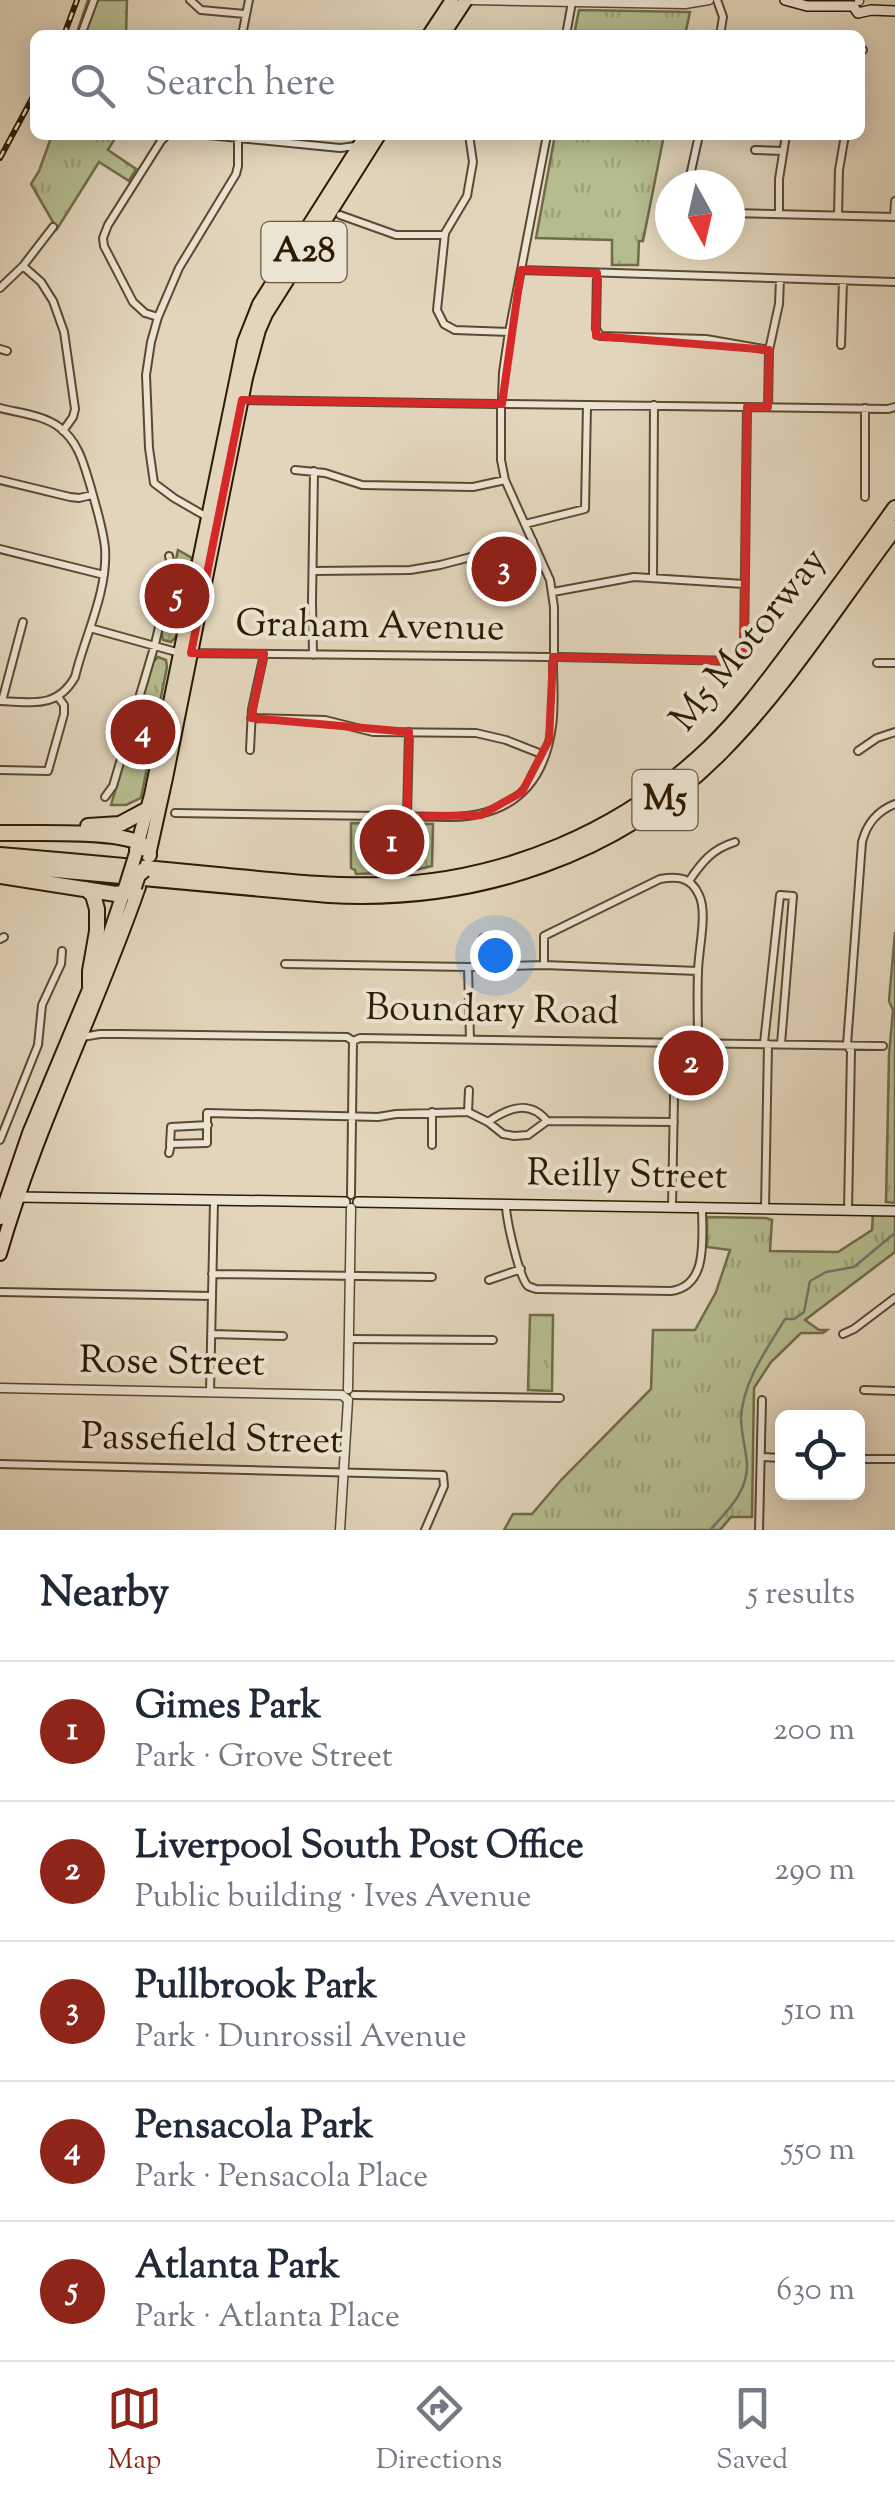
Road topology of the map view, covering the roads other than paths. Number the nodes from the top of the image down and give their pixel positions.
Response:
1 (94, 0) edge
2 (190, 0) edge
3 (249, 0) edge
4 (452, 0) edge
5 (468, 0) edge
6 (709, 0) edge
7 (717, 0) edge
8 (785, 0) edge
9 (572, 2) edge
10 (860, 4) edge
11 (895, 8) edge
12 (245, 14) junction
13 (82, 30) edge
14 (243, 30) edge
15 (432, 30) edge
16 (447, 30) edge
17 (567, 30) edge
18 (721, 30) edge
19 (164, 140) edge
20 (238, 140) edge
21 (272, 140) edge
22 (362, 140) edge
23 (376, 140) edge
24 (470, 140) edge
25 (546, 140) edge
26 (697, 140) edge
27 (785, 140) edge
28 (844, 140) edge
29 (340, 148) junction
30 (755, 150) dead end
31 (783, 151) junction
32 (348, 161) junction
33 (691, 170) edge
34 (895, 201) edge
35 (745, 213) edge
36 (779, 214) junction
37 (340, 215) dead end
38 (838, 216) junction
39 (895, 217) edge
40 (53, 227) dead end
41 (445, 235) junction
42 (22, 266) junction
43 (521, 270) junction
44 (598, 273) junction
45 (780, 279) junction
46 (844, 281) junction
47 (895, 282) edge
48 (0, 288) edge
49 (158, 317) junction
50 (510, 332) junction
51 (841, 345) dead end
52 (770, 350) junction
53 (231, 399) junction
54 (502, 404) junction
55 (587, 405) junction
56 (654, 406) junction
57 (747, 407) junction
58 (768, 407) junction
59 (895, 407) edge
60 (0, 408) edge
61 (865, 408) junction
62 (63, 431) junction
63 (295, 470) dead end
64 (314, 471) junction
65 (0, 480) edge
66 (505, 480) junction
67 (92, 494) junction
68 (865, 498) dead end
69 (895, 508) edge
70 (213, 518) junction
71 (525, 524) junction
72 (895, 528) edge
73 (533, 541) junction
74 (0, 549) edge
75 (169, 556) dead end
76 (313, 570) junction
77 (104, 575) junction
78 (653, 578) junction
79 (744, 584) junction
80 (552, 592) junction
81 (24, 622) dead end
82 (90, 628) junction
83 (154, 648) junction
84 (186, 653) junction
85 (264, 654) junction
86 (313, 654) junction
87 (553, 657) junction
88 (877, 663) dead end
89 (895, 663) edge
90 (58, 697) junction
91 (1, 701) edge
92 (251, 718) junction
93 (409, 732) junction
94 (895, 732) edge
95 (250, 750) dead end
96 (858, 751) dead end
97 (544, 755) junction
98 (0, 770) edge
99 (105, 797) dead end
100 (895, 804) edge
101 (148, 809) junction
102 (175, 813) dead end
103 (408, 817) junction
104 (0, 832) edge
105 (734, 842) dead end
106 (142, 855) junction
107 (0, 856) edge
108 (0, 866) edge
109 (0, 876) edge
110 (689, 881) junction
111 (130, 888) junction
112 (86, 889) junction
113 (482, 938) dead end
114 (62, 951) dead end
115 (285, 964) dead end
116 (544, 965) junction
117 (480, 966) junction
118 (468, 967) junction
119 (698, 971) junction
120 (90, 986) junction
121 (80, 1030) junction
122 (470, 1039) junction
123 (353, 1041) junction
124 (698, 1042) junction
125 (675, 1043) junction
126 (766, 1044) junction
127 (781, 1044) junction
128 (848, 1045) junction
129 (883, 1046) dead end
130 (469, 1090) dead end
131 (432, 1112) junction
132 (468, 1112) junction
133 (352, 1117) junction
134 (488, 1122) junction
135 (547, 1122) junction
136 (674, 1122) junction
137 (208, 1125) junction
138 (0, 1140) edge
139 (432, 1146) dead end
140 (9, 1196) edge
141 (214, 1201) junction
142 (351, 1202) junction
143 (506, 1205) junction
144 (672, 1208) junction
145 (702, 1208) junction
146 (765, 1209) junction
147 (848, 1210) junction
148 (893, 1211) edge
149 (0, 1218) edge
150 (0, 1254) edge
151 (520, 1269) junction
152 (212, 1274) junction
153 (350, 1276) junction
154 (432, 1277) dead end
155 (488, 1280) dead end
156 (0, 1292) edge
157 (212, 1296) junction
158 (895, 1298) edge
159 (210, 1334) junction
160 (843, 1334) dead end
161 (283, 1336) dead end
162 (348, 1339) junction
163 (494, 1340) dead end
164 (0, 1388) edge
165 (864, 1390) dead end
166 (895, 1391) edge
167 (210, 1392) junction
168 (348, 1395) junction
169 (560, 1398) dead end
170 (762, 1400) dead end
171 (762, 1457) junction
172 (775, 1458) edge
173 (865, 1458) edge
174 (895, 1459) edge
175 (0, 1464) edge
176 (344, 1472) junction
177 (340, 1530) edge
178 (425, 1530) edge
179 (759, 1530) edge

1 - 13 street
2 - 12 street
3 - 12 street
4 - 15 highway
5 - 9 street
5 - 16 highway
6 - 9 street
7 - 18 street
8 - 10 main road
9 - 17 street
10 - 11 main road
12 - 14 street
19 - 49 street
20 - 49 street
21 - 29 street
22 - 29 street
22 - 32 highway, A28
23 - 53 highway, A28
24 - 41 street
25 - 43 street
26 - 33 street
27 - 31 street
28 - 38 street
29 - 32 street
30 - 31 street
31 - 36 street
32 - 53 highway, A28
34 - 39 street
35 - 36 street
36 - 38 street
37 - 41 street
38 - 39 street
40 - 42 street
41 - 50 street
42 - 48 street
42 - 62 street
43 - 44 street
43 - 50 street
44 - 45 street
44 - 52 street
45 - 46 street
45 - 52 street
46 - 47 street
46 - 51 street
49 - 70 street
50 - 54 street
52 - 58 street
53 - 54 street
53 - 70 highway, A28
54 - 55 street
54 - 66 street
55 - 56 street
55 - 71 street
56 - 57 street
56 - 78 street
57 - 58 street
57 - 79 street
58 - 61 street
59 - 61 street
60 - 62 street
61 - 68 street
62 - 67 street
63 - 64 street
64 - 66 street
64 - 76 street
65 - 67 street
66 - 71 street
67 - 77 street
69 - 107 highway, M5 Motorway / M5
70 - 84 highway, A28
71 - 73 street
72 - 108 highway, M5 Motorway / M5
73 - 76 street
73 - 80 street
74 - 77 street
75 - 83 street
76 - 86 street
77 - 82 street
78 - 79 street
78 - 80 street
79 - 87 street, Graham Avenue
80 - 87 street
81 - 91 street
82 - 83 street, Graham Avenue
82 - 90 street
83 - 84 street, Graham Avenue
83 - 99 street
84 - 85 street, Graham Avenue
84 - 101 highway, A28
84 - 106 highway, A28
85 - 86 street, Graham Avenue
85 - 92 street
86 - 87 street, Graham Avenue
87 - 97 street
88 - 89 street
90 - 91 street
90 - 98 street
92 - 93 street
92 - 95 street
93 - 97 street
93 - 103 street
94 - 96 street
97 - 103 street
100 - 128 street
101 - 104 highway
101 - 106 highway, A28
102 - 103 street
104 - 106 highway
105 - 110 street
106 - 111 highway, bridge
109 - 112 highway
110 - 116 street
110 - 119 street
111 - 112 highway
111 - 120 highway
111 - 121 highway
112 - 120 highway
113 - 117 street
114 - 138 street
115 - 118 street
116 - 117 street
116 - 119 street
117 - 118 street
118 - 122 street
119 - 124 street
120 - 121 highway
121 - 123 street, Boundary Road
121 - 140 highway
122 - 123 street, Boundary Road
122 - 125 street, Boundary Road
123 - 133 street
124 - 125 street, Boundary Road
124 - 126 street, Boundary Road
125 - 136 street
126 - 127 street, Boundary Road
126 - 127 street
126 - 146 street
127 - 128 street, Boundary Road
128 - 129 street, Boundary Road
128 - 147 street
130 - 132 street
131 - 132 street
131 - 133 street
131 - 139 street
132 - 134 street
133 - 137 street
133 - 142 street
134 - 135 street
134 - 135 street
135 - 136 street
136 - 144 street
137 - 137 street
140 - 141 main road, Reilly Street
140 - 149 highway
140 - 150 highway
141 - 142 main road, Reilly Street
141 - 152 street
142 - 143 main road, Reilly Street
142 - 153 street
143 - 144 main road, Reilly Street
143 - 151 street
144 - 145 main road, Reilly Street
145 - 146 main road, Reilly Street
145 - 151 street
146 - 147 main road, Reilly Street
147 - 148 main road, Reilly Street
151 - 155 street
152 - 153 street
152 - 157 street
153 - 154 street
153 - 162 street
156 - 157 street
157 - 159 street
158 - 160 street
159 - 161 street
159 - 167 street
162 - 163 street
162 - 168 street
164 - 167 street, Rose Street
165 - 166 street
167 - 168 street, Rose Street
168 - 169 street, Rose Street
168 - 176 street
170 - 171 street
171 - 172 street
171 - 179 street
173 - 174 street
175 - 176 street, Passefield Street
176 - 177 street
176 - 178 street, Passefield Street

